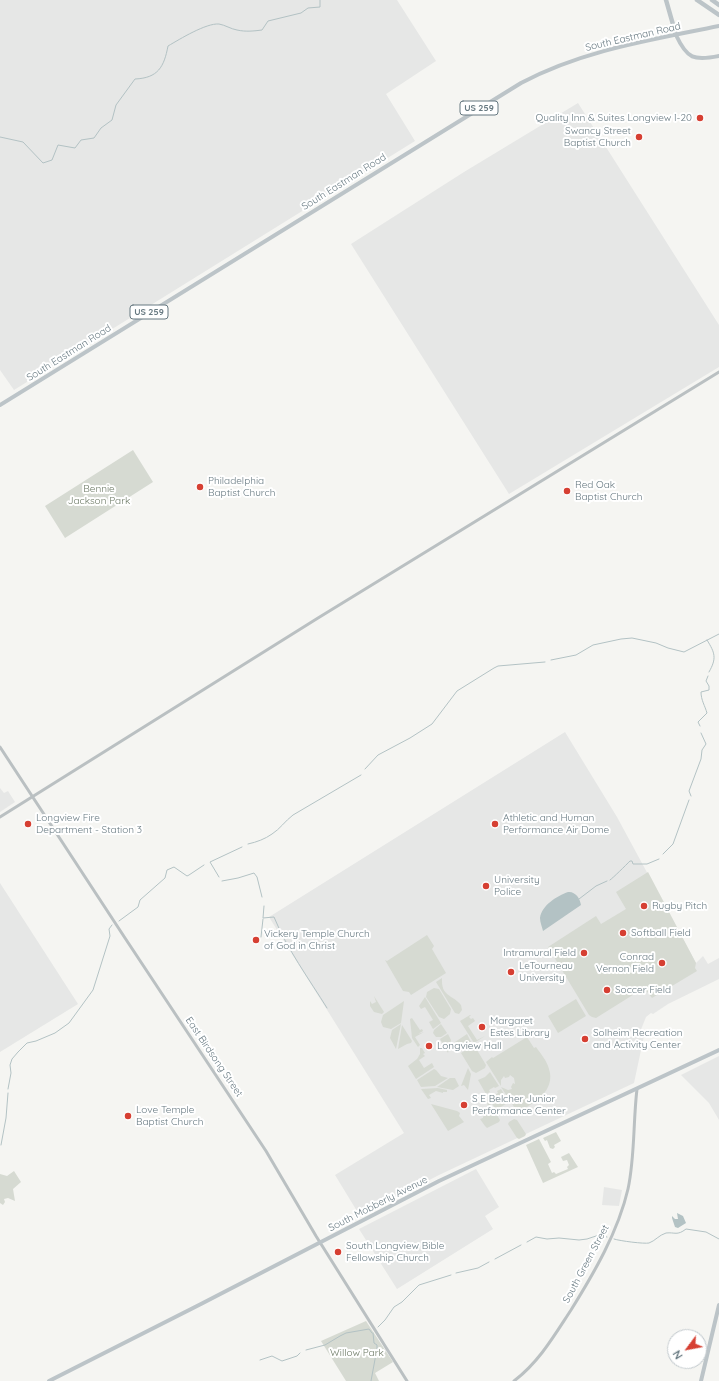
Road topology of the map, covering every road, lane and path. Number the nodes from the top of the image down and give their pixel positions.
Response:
1 (666, 0) edge
2 (697, 0) edge
3 (712, 0) edge
4 (719, 5) edge
5 (718, 15) edge
6 (719, 26) edge
7 (676, 35) junction
8 (719, 56) edge
9 (719, 372) edge
10 (0, 405) edge
11 (0, 747) edge
12 (32, 797) junction
13 (0, 817) edge
14 (719, 1050) edge
15 (637, 1089) junction
16 (320, 1243) junction
17 (719, 1305) edge
18 (49, 1381) edge
19 (407, 1381) edge
20 (514, 1381) edge
21 (701, 1381) edge

1 - 7 highway
2 - 5 highway
3 - 4 highway
6 - 7 main road, South Eastman Road
7 - 8 main road
7 - 10 main road, South Eastman Road / US 259
9 - 12 street
11 - 12 street, East Birdsong Street
12 - 13 street
12 - 16 street, East Birdsong Street
14 - 15 main road, South Mobberly Avenue
15 - 16 main road, South Mobberly Avenue
15 - 20 street, South Green Street
16 - 18 main road, South Mobberly Avenue
16 - 19 street, East Birdsong Street
17 - 21 main road

